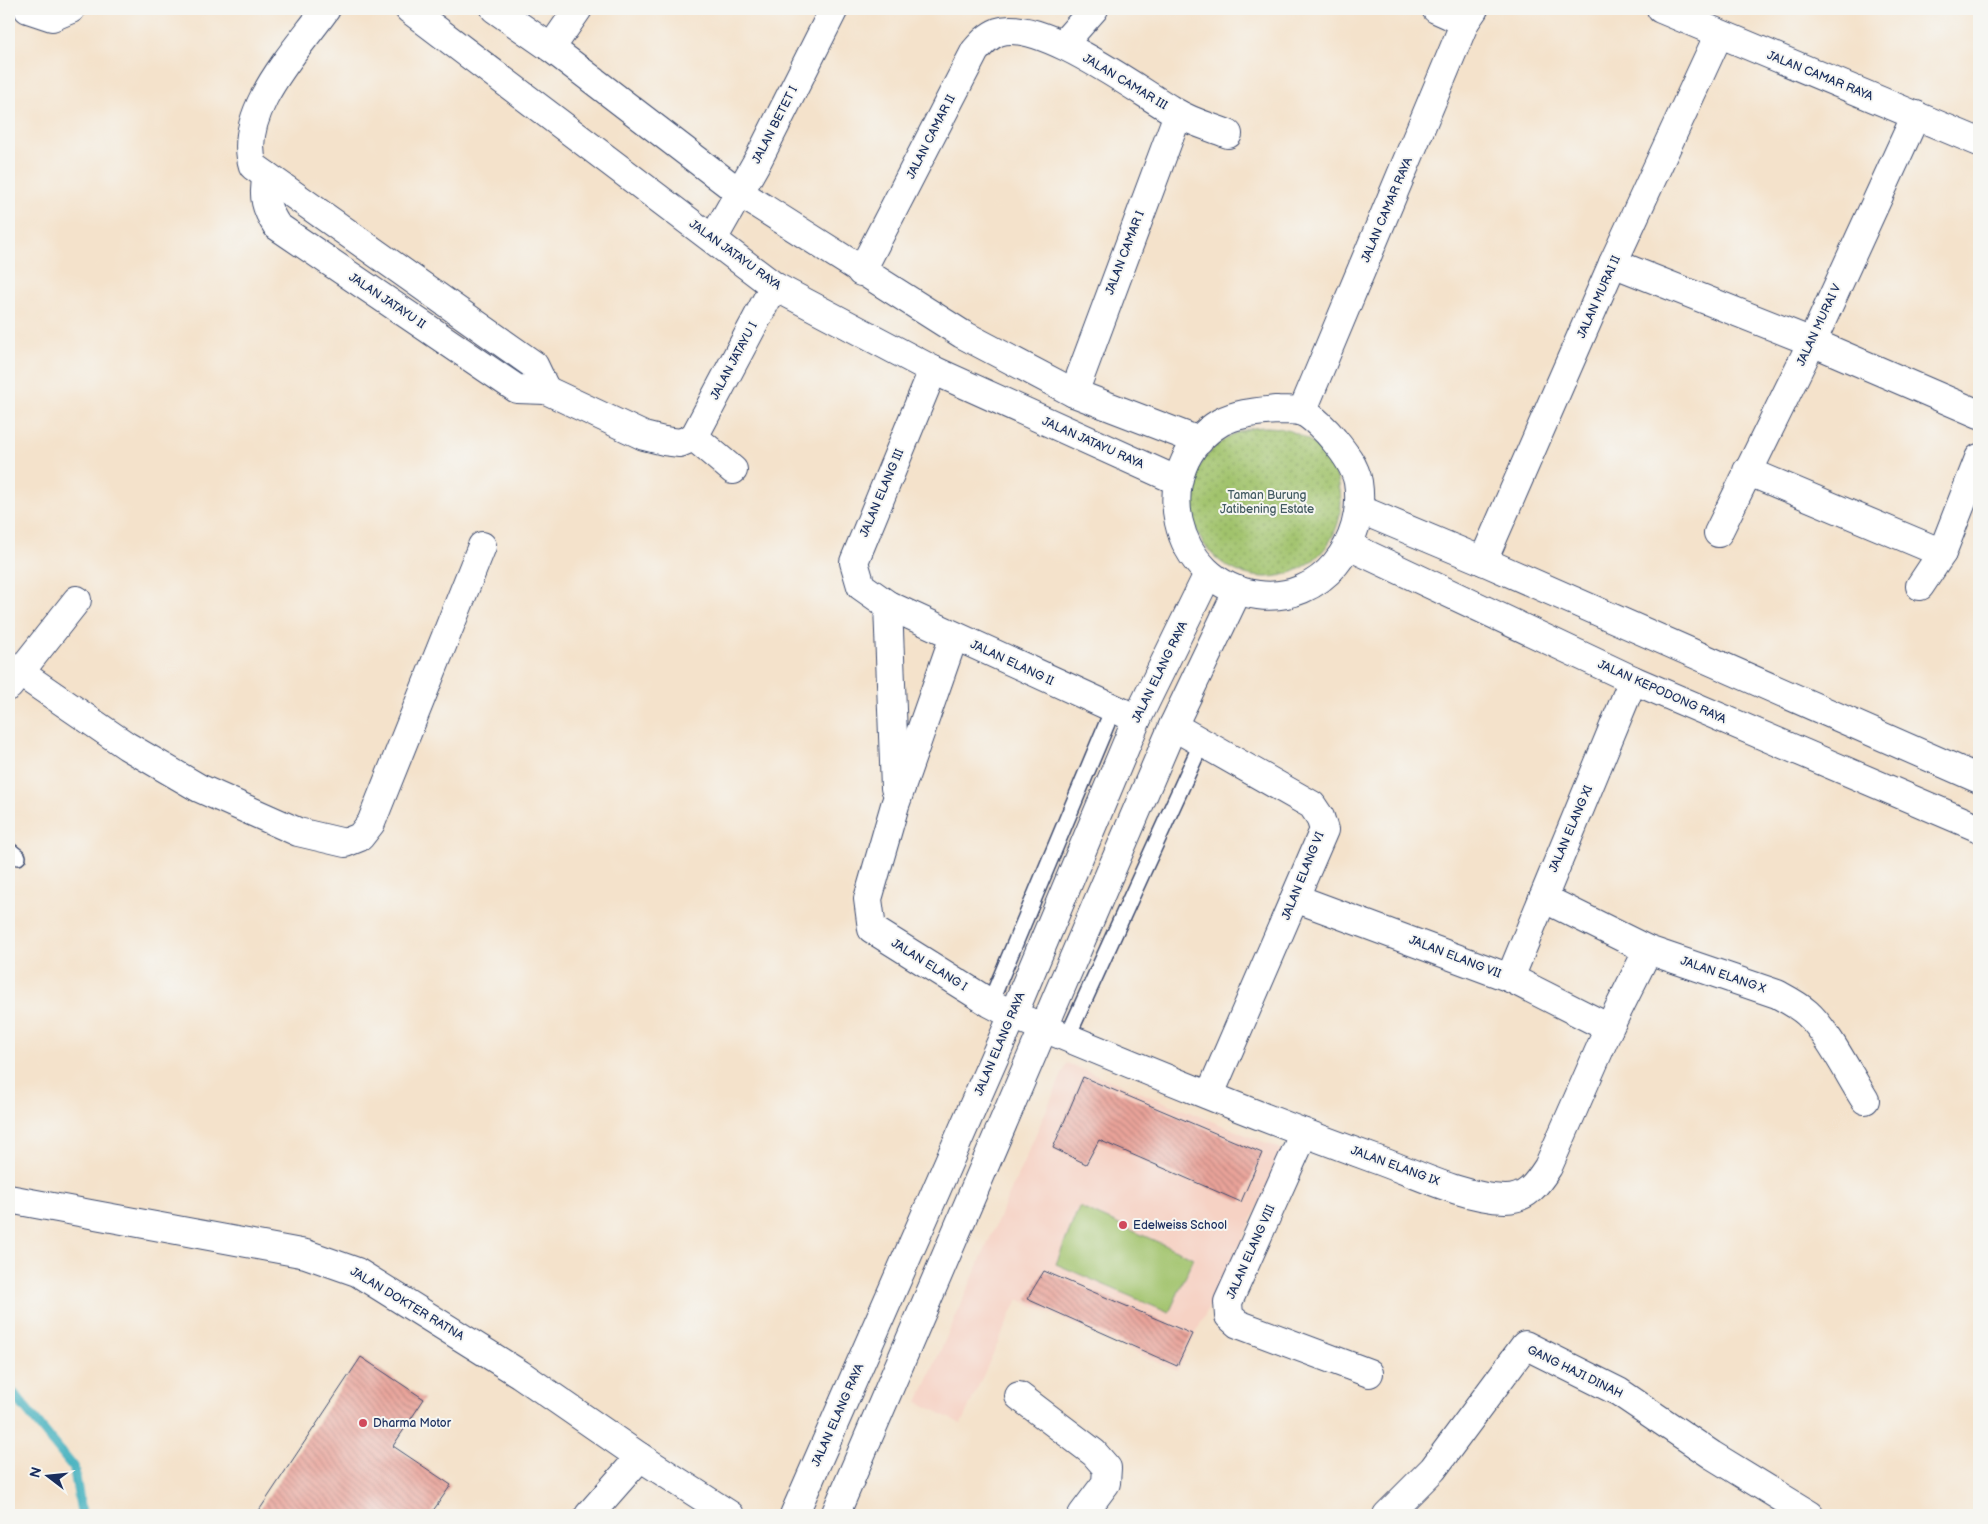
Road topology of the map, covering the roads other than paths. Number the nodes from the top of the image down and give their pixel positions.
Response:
1 (28, 9) edge
2 (326, 9) edge
3 (409, 9) edge
4 (495, 9) edge
5 (578, 9) edge
6 (834, 9) edge
7 (1094, 9) edge
8 (1436, 9) edge
9 (1661, 9) edge
10 (70, 10) edge
11 (1470, 15) edge
12 (1022, 30) joint
13 (1719, 34) junction
14 (1063, 44) junction
15 (551, 48) junction
16 (1178, 114) junction
17 (1916, 115) junction
18 (1228, 134) dead end
19 (1979, 142) edge
20 (740, 193) junction
21 (713, 239) junction
22 (1613, 263) junction
23 (861, 272) junction
24 (774, 286) junction
25 (1812, 342) junction
26 (933, 370) junction
27 (1074, 393) junction
28 (1302, 412) junction
29 (1979, 414) edge
30 (694, 437) junction
31 (1199, 441) junction
32 (1979, 458) edge
33 (733, 470) dead end
34 (1747, 472) junction
35 (1178, 481) junction
36 (1360, 509) junction
37 (1718, 533) dead end
38 (482, 546) dead end
39 (1349, 546) junction
40 (1942, 553) junction
41 (1483, 561) junction
42 (1208, 574) junction
43 (1920, 586) dead end
44 (1238, 590) junction
45 (77, 600) dead end
46 (888, 605) junction
47 (954, 636) junction
48 (12, 674) edge
49 (1633, 680) junction
50 (1125, 714) junction
51 (1173, 726) junction
52 (1202, 742) junction
53 (1979, 779) edge
54 (895, 805) junction
55 (1979, 828) edge
56 (1295, 898) junction
57 (1543, 898) junction
58 (1648, 950) junction
59 (1510, 978) junction
60 (1001, 1009) junction
61 (1059, 1025) junction
62 (1609, 1028) junction
63 (1210, 1094) junction
64 (1865, 1100) dead end
65 (1304, 1133) junction
66 (9, 1199) edge
67 (1370, 1373) dead end
68 (1019, 1396) dead end
69 (640, 1457) junction
70 (589, 1515) edge
71 (730, 1515) edge
72 (794, 1515) edge
73 (835, 1515) edge
74 (1082, 1515) edge
75 (1387, 1515) edge
76 (1810, 1515) edge

1 - 10 street
2 - 30 street, JALAN JATAYU II
3 - 21 street, JALAN JATAYU RAYA
4 - 15 street
5 - 15 street
6 - 20 street, JALAN BETET I
7 - 14 street
8 - 11 street
9 - 13 street, JALAN CAMAR RAYA
11 - 28 street, JALAN CAMAR RAYA
12 - 14 street, JALAN CAMAR III
12 - 23 street, JALAN CAMAR II
13 - 17 street, JALAN CAMAR RAYA
13 - 22 street, JALAN MURAI II
14 - 16 street, JALAN CAMAR III
15 - 20 street
16 - 18 street, JALAN CAMAR III
16 - 27 street, JALAN CAMAR I
17 - 19 street, JALAN CAMAR RAYA
17 - 25 street, JALAN MURAI V
20 - 21 street, JALAN BETET I
20 - 23 street
21 - 24 street, JALAN JATAYU RAYA
22 - 25 street
22 - 41 street, JALAN MURAI II
23 - 27 street
24 - 26 street, JALAN JATAYU RAYA
24 - 30 street, JALAN JATAYU I
25 - 29 street
25 - 34 street, JALAN MURAI V
26 - 35 street, JALAN JATAYU RAYA
26 - 46 street, JALAN ELANG III
27 - 31 street
28 - 31 street
28 - 36 street
30 - 33 street
31 - 35 street
32 - 40 street
34 - 37 street, JALAN MURAI V
34 - 40 street
35 - 42 street
36 - 39 street
36 - 41 street
38 - 48 street
39 - 44 street
39 - 49 street, JALAN KEPODONG RAYA
40 - 43 street
41 - 53 street
42 - 44 street
42 - 50 street, JALAN ELANG RAYA
44 - 51 street
45 - 48 street
46 - 47 street, JALAN ELANG II
46 - 54 street
47 - 50 street, JALAN ELANG II
47 - 54 street
49 - 55 street, JALAN KEPODONG RAYA
49 - 57 street, JALAN ELANG XI
50 - 60 street, JALAN ELANG RAYA
51 - 52 street, JALAN ELANG VI
51 - 61 street
52 - 56 street, JALAN ELANG VI
52 - 61 lane
54 - 60 street, JALAN ELANG I
56 - 59 street, JALAN ELANG VII
56 - 63 street, JALAN ELANG VI
57 - 58 street, JALAN ELANG X
57 - 59 street, JALAN ELANG XI
58 - 62 street, JALAN ELANG IX
58 - 64 street, JALAN ELANG X
59 - 62 street, JALAN ELANG VII
60 - 61 street, JALAN ELANG IX
60 - 72 street, JALAN ELANG RAYA
61 - 63 street, JALAN ELANG IX
61 - 73 street
62 - 65 street, JALAN ELANG IX
63 - 65 street, JALAN ELANG IX
65 - 67 street, JALAN ELANG VIII
66 - 69 street, JALAN DOKTER RATNA
68 - 74 street
69 - 70 street
69 - 71 street, JALAN DOKTER RATNA
75 - 76 street, GANG HAJI DINAH

